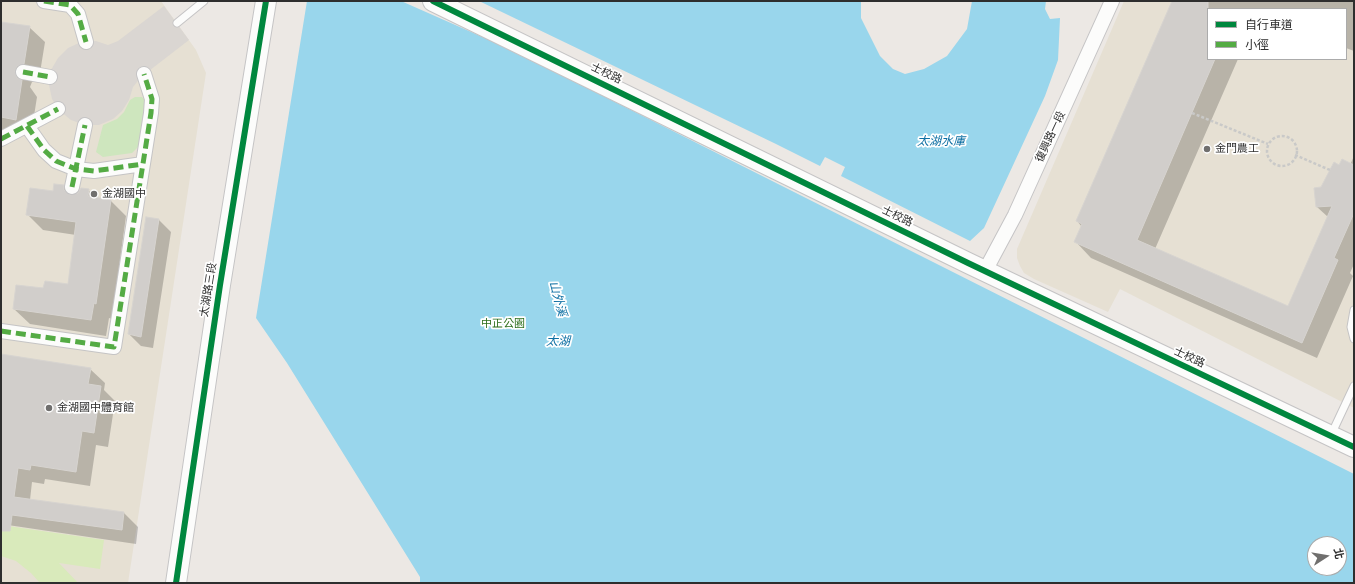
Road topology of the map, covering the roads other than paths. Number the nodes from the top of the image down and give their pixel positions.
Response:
1 (44, 1) edge
2 (204, 1) edge
3 (266, 1) edge
4 (433, 1) edge
5 (1112, 1) edge
6 (177, 23) dead end
7 (86, 42) dead end
8 (23, 72) dead end
9 (144, 74) dead end
10 (50, 76) dead end
11 (58, 109) dead end
12 (85, 124) dead end
13 (27, 126) junction
14 (1, 139) edge
15 (143, 164) junction
16 (76, 169) junction
17 (72, 187) dead end
18 (985, 271) junction
19 (1354, 310) edge
20 (1, 331) edge
21 (1354, 339) edge
22 (1354, 386) edge
23 (1330, 436) junction
24 (1353, 444) edge
25 (176, 583) edge

1 - 7 street
2 - 6 lane
3 - 25 street, 太湖路三段
4 - 18 street, 士校路
5 - 18 street, 復興路一段
8 - 10 street
9 - 15 street
11 - 13 street
12 - 16 street
13 - 14 street
13 - 16 street
15 - 16 street
15 - 20 street
16 - 17 street
18 - 23 street, 士校路
19 - 21 lane
22 - 23 lane
23 - 24 street, 士校路

